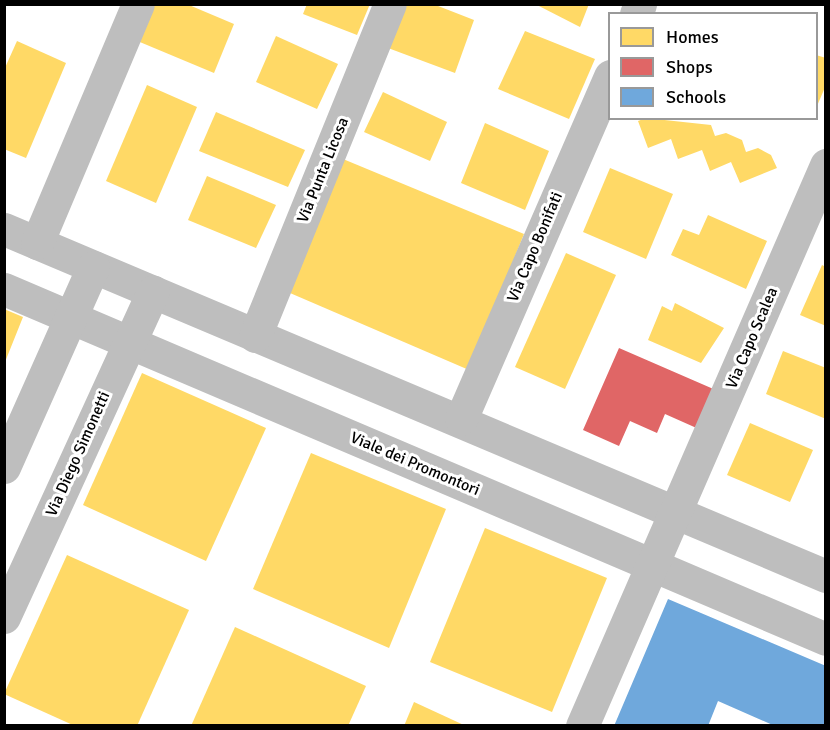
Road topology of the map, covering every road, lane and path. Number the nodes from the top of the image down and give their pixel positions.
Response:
1 (138, 4) edge
2 (390, 4) edge
3 (608, 78) edge
4 (825, 165) edge
5 (4, 229) edge
6 (37, 243) junction
7 (93, 267) junction
8 (4, 289) edge
9 (153, 292) junction
10 (70, 317) junction
11 (255, 336) junction
12 (128, 343) junction
13 (461, 419) junction
14 (4, 467) edge
15 (678, 512) junction
16 (655, 564) junction
17 (825, 576) edge
18 (4, 617) edge
19 (825, 639) edge
20 (582, 726) edge

1 - 6 street
2 - 11 street, Via Punta Licosa
3 - 13 street, Via Capo Bonifati
4 - 15 street, Via Capo Scalea
5 - 6 street
6 - 7 street
7 - 9 street
7 - 10 street
8 - 10 street, Viale dei Promontori
9 - 11 street
9 - 12 street, Via Diego Simonetti
10 - 12 street, Viale dei Promontori
10 - 14 street
11 - 13 street
12 - 16 street, Viale dei Promontori
12 - 18 street, Via Diego Simonetti
13 - 15 street
15 - 16 street, Via Capo Scalea
15 - 17 street
16 - 19 street, Viale dei Promontori
16 - 20 street, Via Capo Scalea

